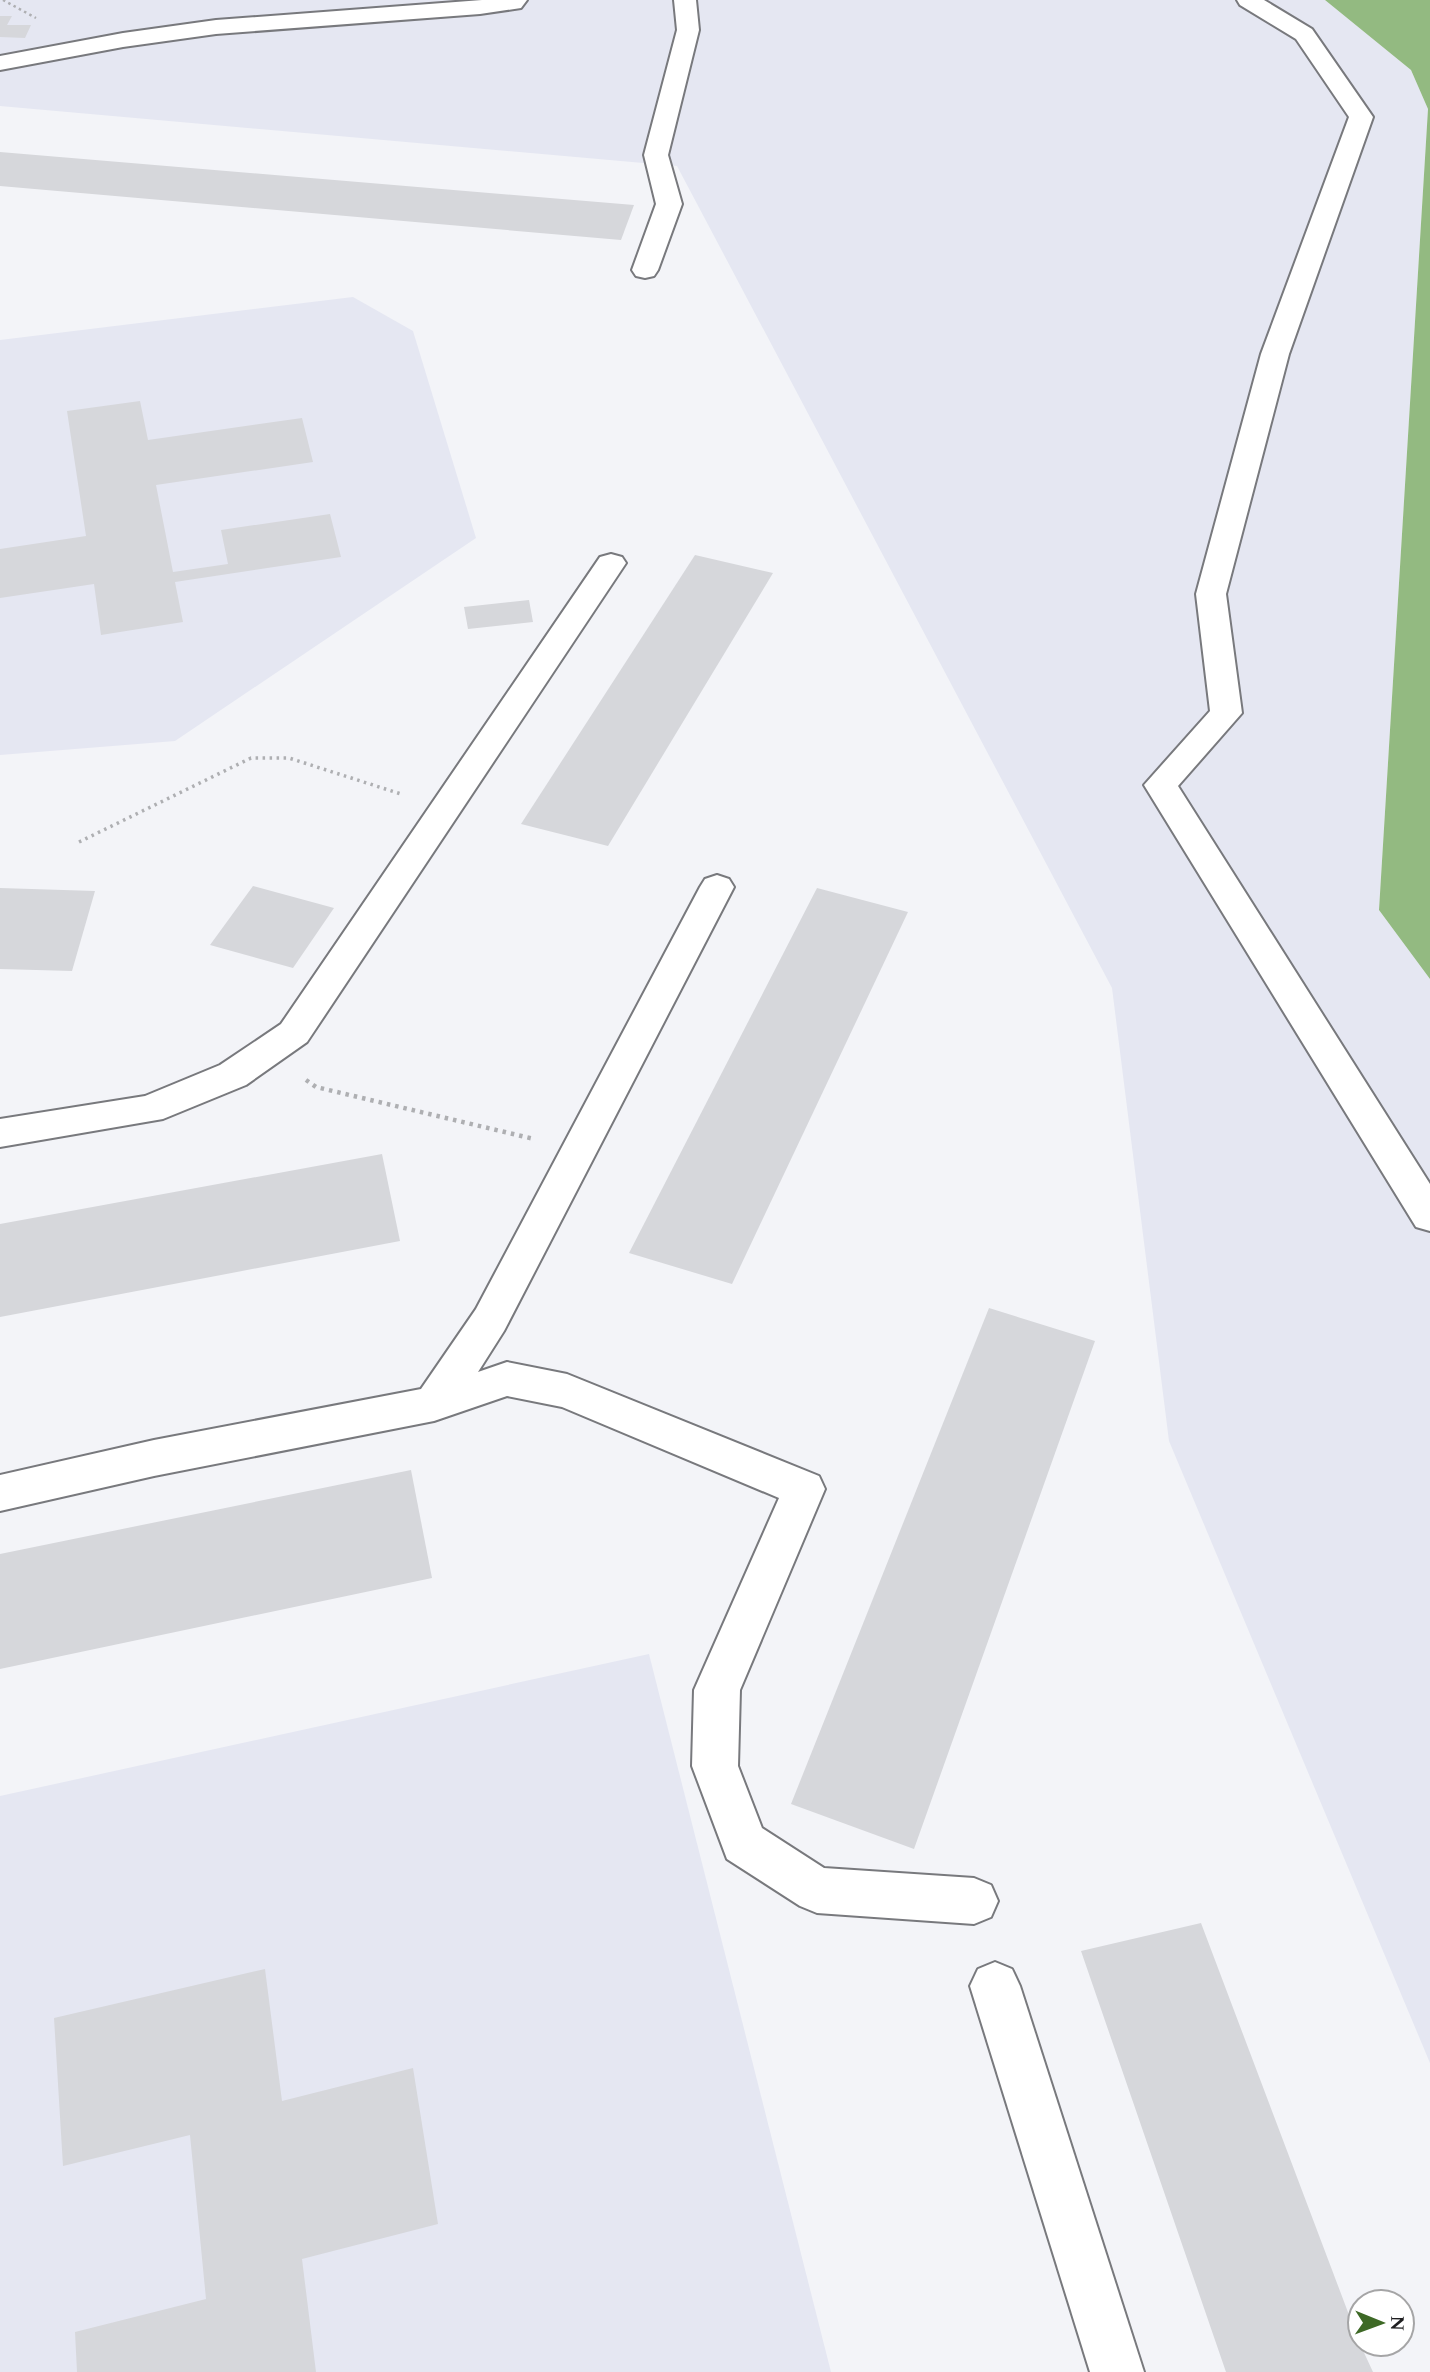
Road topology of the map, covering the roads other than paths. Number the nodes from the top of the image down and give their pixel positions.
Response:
1 (516, 0) edge
2 (685, 0) edge
3 (1248, 0) edge
4 (0, 63) edge
5 (645, 270) dead end
6 (611, 563) dead end
7 (717, 887) dead end
8 (0, 1133) edge
9 (1430, 1216) edge
10 (434, 1404) junction
11 (0, 1493) edge
12 (974, 1901) dead end
13 (995, 1986) dead end
14 (1117, 2372) edge

1 - 4 lane
2 - 5 lane
3 - 9 lane
6 - 8 lane
7 - 10 lane
10 - 11 lane
10 - 12 lane
13 - 14 lane

